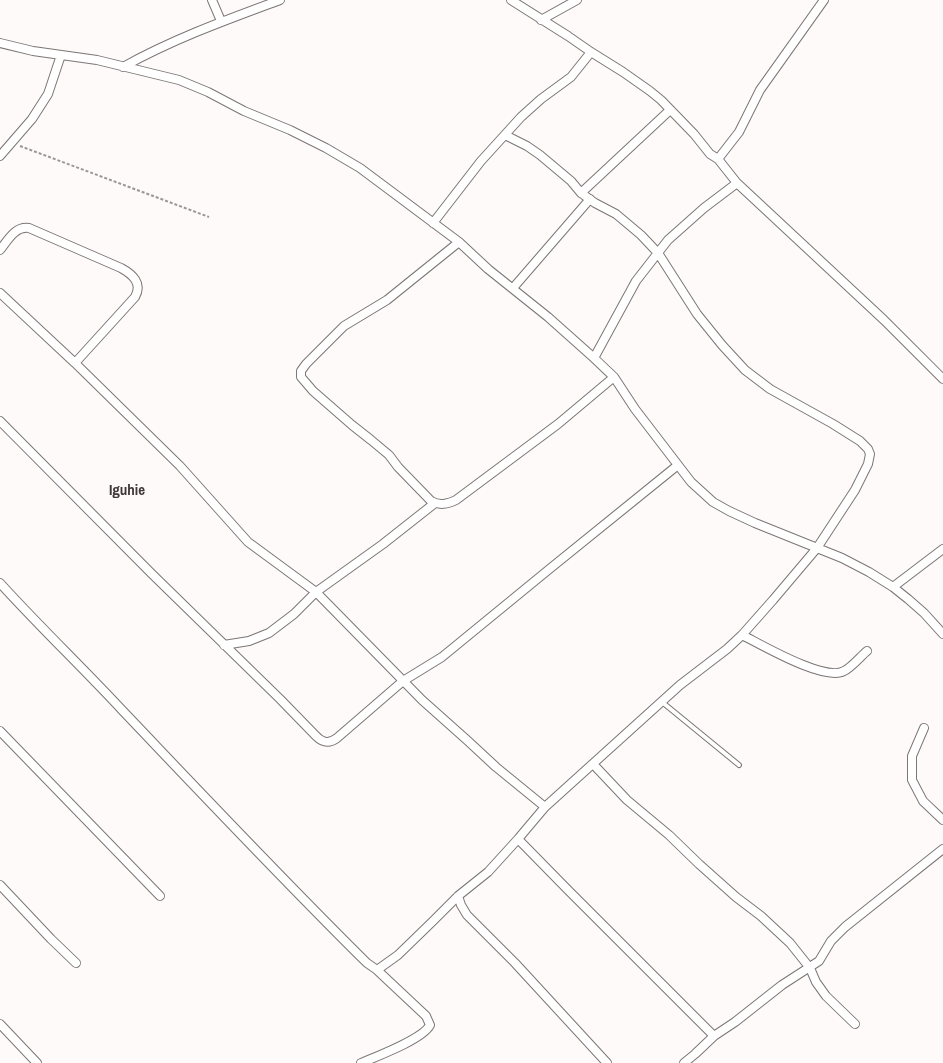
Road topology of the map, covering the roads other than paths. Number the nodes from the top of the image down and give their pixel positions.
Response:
1 (212, 0) edge
2 (280, 0) edge
3 (511, 0) edge
4 (577, 0) edge
5 (824, 0) edge
6 (541, 20) junction
7 (221, 21) junction
8 (0, 43) edge
9 (591, 52) junction
10 (61, 56) junction
11 (123, 67) junction
12 (670, 110) junction
13 (505, 135) junction
14 (0, 156) edge
15 (718, 159) junction
16 (737, 183) junction
17 (582, 193) junction
18 (590, 199) junction
19 (433, 223) junction
20 (459, 242) junction
21 (0, 250) edge
22 (658, 253) junction
23 (513, 288) junction
24 (0, 293) edge
25 (594, 358) junction
26 (75, 363) junction
27 (614, 378) junction
28 (943, 379) edge
29 (0, 421) edge
30 (678, 465) junction
31 (435, 503) junction
32 (817, 548) junction
33 (943, 549) edge
34 (0, 583) edge
35 (893, 587) junction
36 (316, 592) junction
37 (943, 634) edge
38 (742, 636) junction
39 (224, 646) junction
40 (867, 651) dead end
41 (403, 681) junction
42 (662, 702) junction
43 (924, 728) dead end
44 (0, 731) edge
45 (593, 764) junction
46 (739, 765) dead end
47 (545, 807) junction
48 (943, 820) edge
49 (518, 840) junction
50 (943, 849) edge
51 (0, 885) edge
52 (160, 896) dead end
53 (458, 896) junction
54 (76, 963) dead end
55 (810, 968) junction
56 (377, 970) junction
57 (855, 1024) dead end
58 (1, 1027) edge
59 (714, 1036) junction
60 (37, 1063) edge
61 (361, 1063) edge
62 (607, 1063) edge
63 (684, 1063) edge

1 - 7 street
2 - 7 street
3 - 6 street
4 - 6 street
5 - 15 street
6 - 9 street
7 - 11 street
8 - 10 street
9 - 12 street
9 - 13 street
10 - 11 street
10 - 14 street
11 - 19 street
12 - 15 street
12 - 17 street
13 - 17 street
13 - 19 street
15 - 16 street
16 - 22 street
16 - 28 street
17 - 18 street
18 - 22 street
18 - 23 street
19 - 20 street
20 - 23 street
20 - 31 street
21 - 26 street
22 - 25 street
22 - 32 street
23 - 25 street
24 - 26 street
25 - 27 street
26 - 36 street
27 - 30 street
27 - 31 street
29 - 39 street
30 - 32 street
30 - 41 street
31 - 36 street
32 - 35 street
32 - 38 street
33 - 35 street
34 - 56 street
35 - 37 street
36 - 39 street
36 - 41 street
38 - 40 street
38 - 42 street
39 - 41 street
41 - 47 street
42 - 45 street
42 - 46 lane
43 - 48 street
44 - 52 street
45 - 47 street
45 - 55 street
47 - 49 street
49 - 53 street
49 - 59 street
50 - 55 street
51 - 54 street
53 - 56 street
53 - 62 street
55 - 57 street
55 - 59 street
56 - 61 street
58 - 60 street
59 - 63 street

